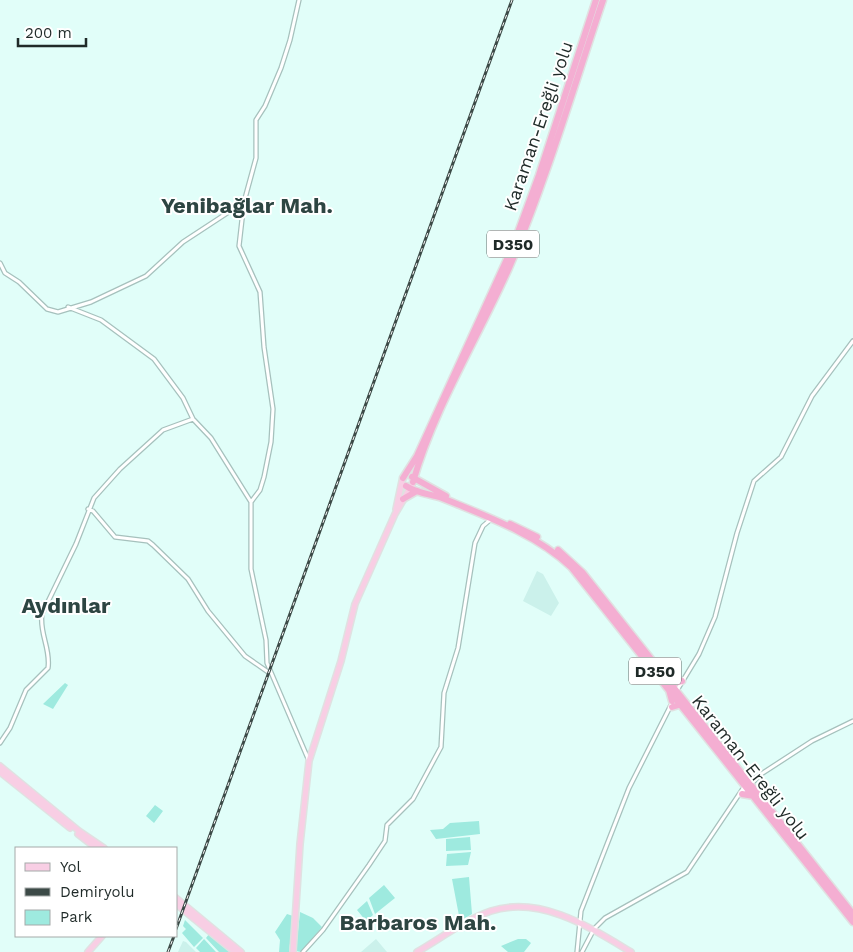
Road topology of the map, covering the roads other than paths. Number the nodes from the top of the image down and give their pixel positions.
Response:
1 (299, 0) edge
2 (596, 0) edge
3 (603, 0) edge
4 (244, 202) junction
5 (0, 263) edge
6 (68, 307) junction
7 (853, 341) edge
8 (193, 419) junction
9 (420, 462) junction
10 (409, 482) junction
11 (432, 489) junction
12 (422, 492) junction
13 (403, 499) junction
14 (251, 502) junction
15 (88, 509) junction
16 (394, 514) junction
17 (490, 520) junction
18 (269, 672) junction
19 (668, 679) junction
20 (676, 696) junction
21 (683, 702) junction
22 (853, 721) edge
23 (0, 743) edge
24 (309, 761) junction
25 (0, 766) edge
26 (0, 772) edge
27 (748, 784) junction
28 (756, 793) junction
29 (95, 847) edge
30 (103, 847) edge
31 (178, 900) edge
32 (178, 906) edge
33 (853, 914) edge
34 (580, 922) junction
35 (853, 922) edge
36 (594, 929) junction
37 (103, 937) edge
38 (89, 952) edge
39 (236, 952) edge
40 (241, 952) edge
41 (293, 952) edge
42 (303, 952) edge
43 (418, 952) edge
44 (577, 952) edge
45 (582, 952) edge
46 (631, 952) edge

1 - 4 street
2 - 10 highway, Karaman-Ereğli yolu / D350
3 - 9 highway, Karaman-Ereğli yolu / D350
4 - 6 street
4 - 14 street
5 - 6 street
6 - 8 street
7 - 20 street
8 - 14 street
8 - 15 street
9 - 10 highway, Karaman-Ereğli yolu
9 - 11 highway
10 - 11 highway, Karaman-Ereğli yolu
10 - 12 highway, Karaman-Ereğli yolu / D350
10 - 13 main road
10 - 16 main road
11 - 19 highway, Karaman-Ereğli yolu / D350
12 - 13 highway
12 - 17 highway, Karaman-Ereğli yolu / D350
13 - 16 main road
14 - 18 street
15 - 18 street
15 - 23 street
16 - 24 main road
17 - 20 highway, Karaman-Ereğli yolu / D350
17 - 42 street
18 - 24 street
19 - 20 highway, Karaman-Ereğli yolu / D350
19 - 20 highway
20 - 21 highway, Karaman-Ereğli yolu / D350
20 - 21 highway
20 - 34 street
21 - 27 highway, Karaman-Ereğli yolu / D350
22 - 27 street
24 - 41 main road
25 - 30 main road
26 - 29 main road
27 - 28 highway, Karaman-Ereğli yolu / D350
27 - 28 highway
27 - 36 street
28 - 33 highway, Karaman-Ereğli yolu / D350
28 - 35 highway, Karaman-Ereğli yolu / D350
31 - 40 main road
32 - 39 main road
34 - 36 main road
34 - 43 main road
34 - 44 street
36 - 45 street
36 - 46 main road
37 - 38 main road

